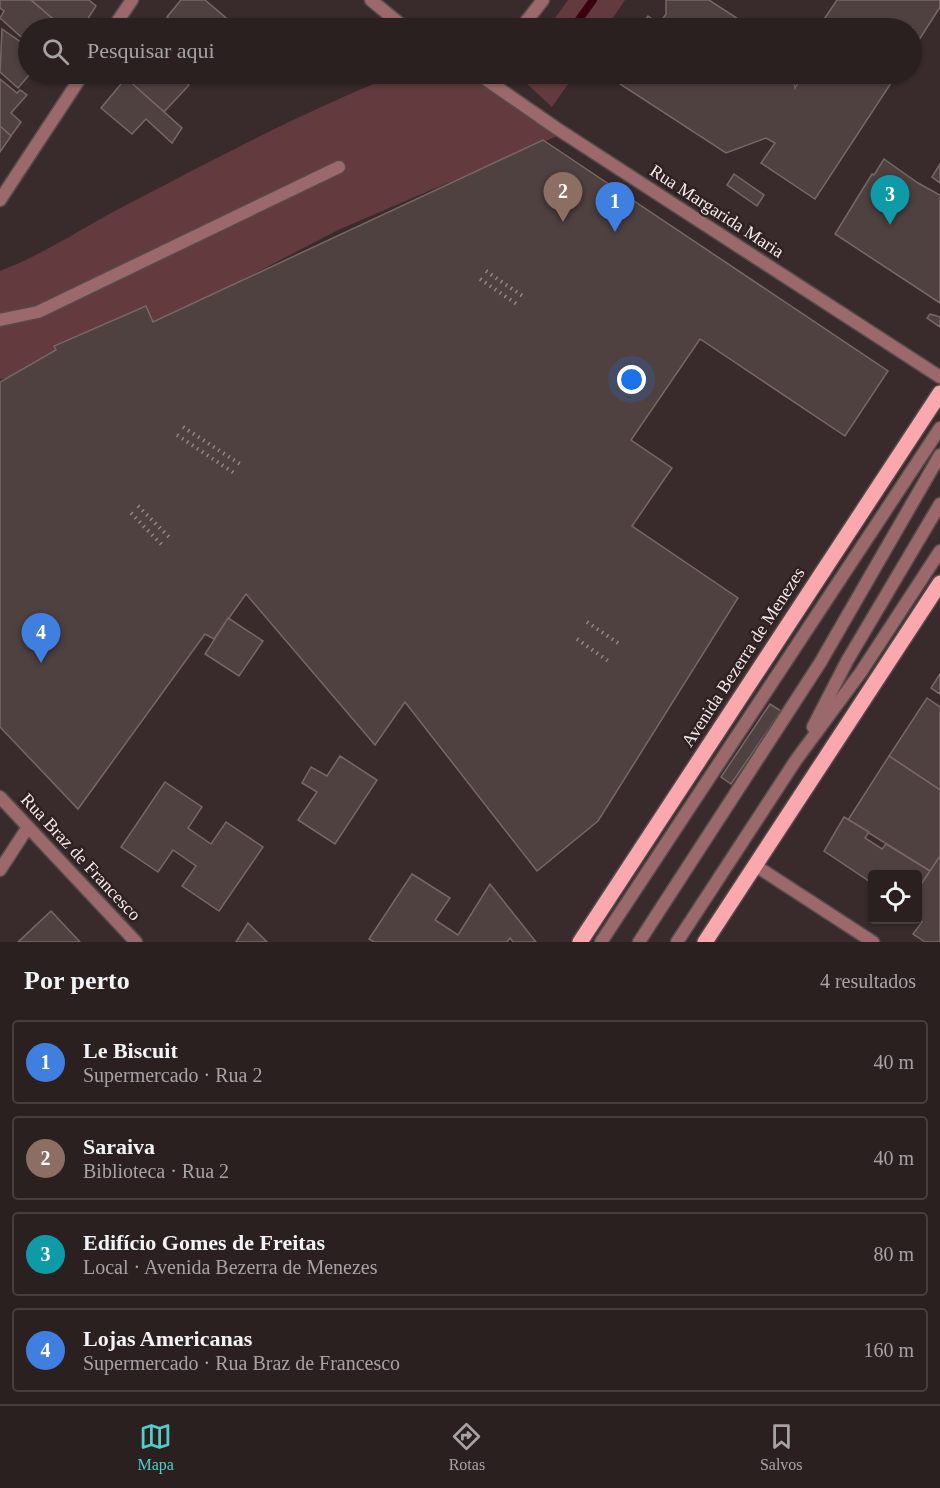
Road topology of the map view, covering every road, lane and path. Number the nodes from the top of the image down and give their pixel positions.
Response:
1 (132, 0) edge
2 (371, 0) edge
3 (543, 0) edge
4 (120, 18) edge
5 (393, 18) edge
6 (529, 18) edge
7 (76, 84) edge
8 (494, 84) edge
9 (339, 167) dead end
10 (0, 200) edge
11 (486, 271) dead end
12 (480, 279) dead end
13 (524, 297) dead end
14 (519, 306) dead end
15 (0, 320) edge
16 (940, 377) edge
17 (940, 393) edge
18 (183, 427) dead end
19 (940, 428) edge
20 (177, 435) dead end
21 (940, 455) edge
22 (240, 464) dead end
23 (234, 473) dead end
24 (940, 504) edge
25 (138, 506) dead end
26 (131, 513) dead end
27 (170, 538) dead end
28 (163, 546) dead end
29 (940, 551) edge
30 (940, 583) edge
31 (587, 622) dead end
32 (577, 639) dead end
33 (621, 645) dead end
34 (611, 663) dead end
35 (796, 760) junction
36 (0, 796) edge
37 (28, 827) junction
38 (756, 866) junction
39 (0, 870) edge
40 (136, 942) edge
41 (580, 942) edge
42 (601, 942) edge
43 (639, 942) edge
44 (677, 942) edge
45 (705, 942) edge
46 (873, 942) edge

1 - 4 street
2 - 5 street
3 - 6 street
7 - 10 street
8 - 16 street, Rua Margarida Maria
9 - 15 street
11 - 13 path
12 - 14 path
17 - 41 main road, Avenida Bezerra de Menezes
18 - 22 path
19 - 42 street, Avenida Bezerra de Menezes
20 - 23 path
21 - 43 street
24 - 35 street
25 - 27 path
26 - 28 path
29 - 35 street
30 - 38 main road
31 - 33 path
32 - 34 path
35 - 44 street
36 - 37 street, Rua Braz de Francesco
37 - 39 street
37 - 40 street, Rua Braz de Francesco
38 - 45 main road
38 - 46 street

